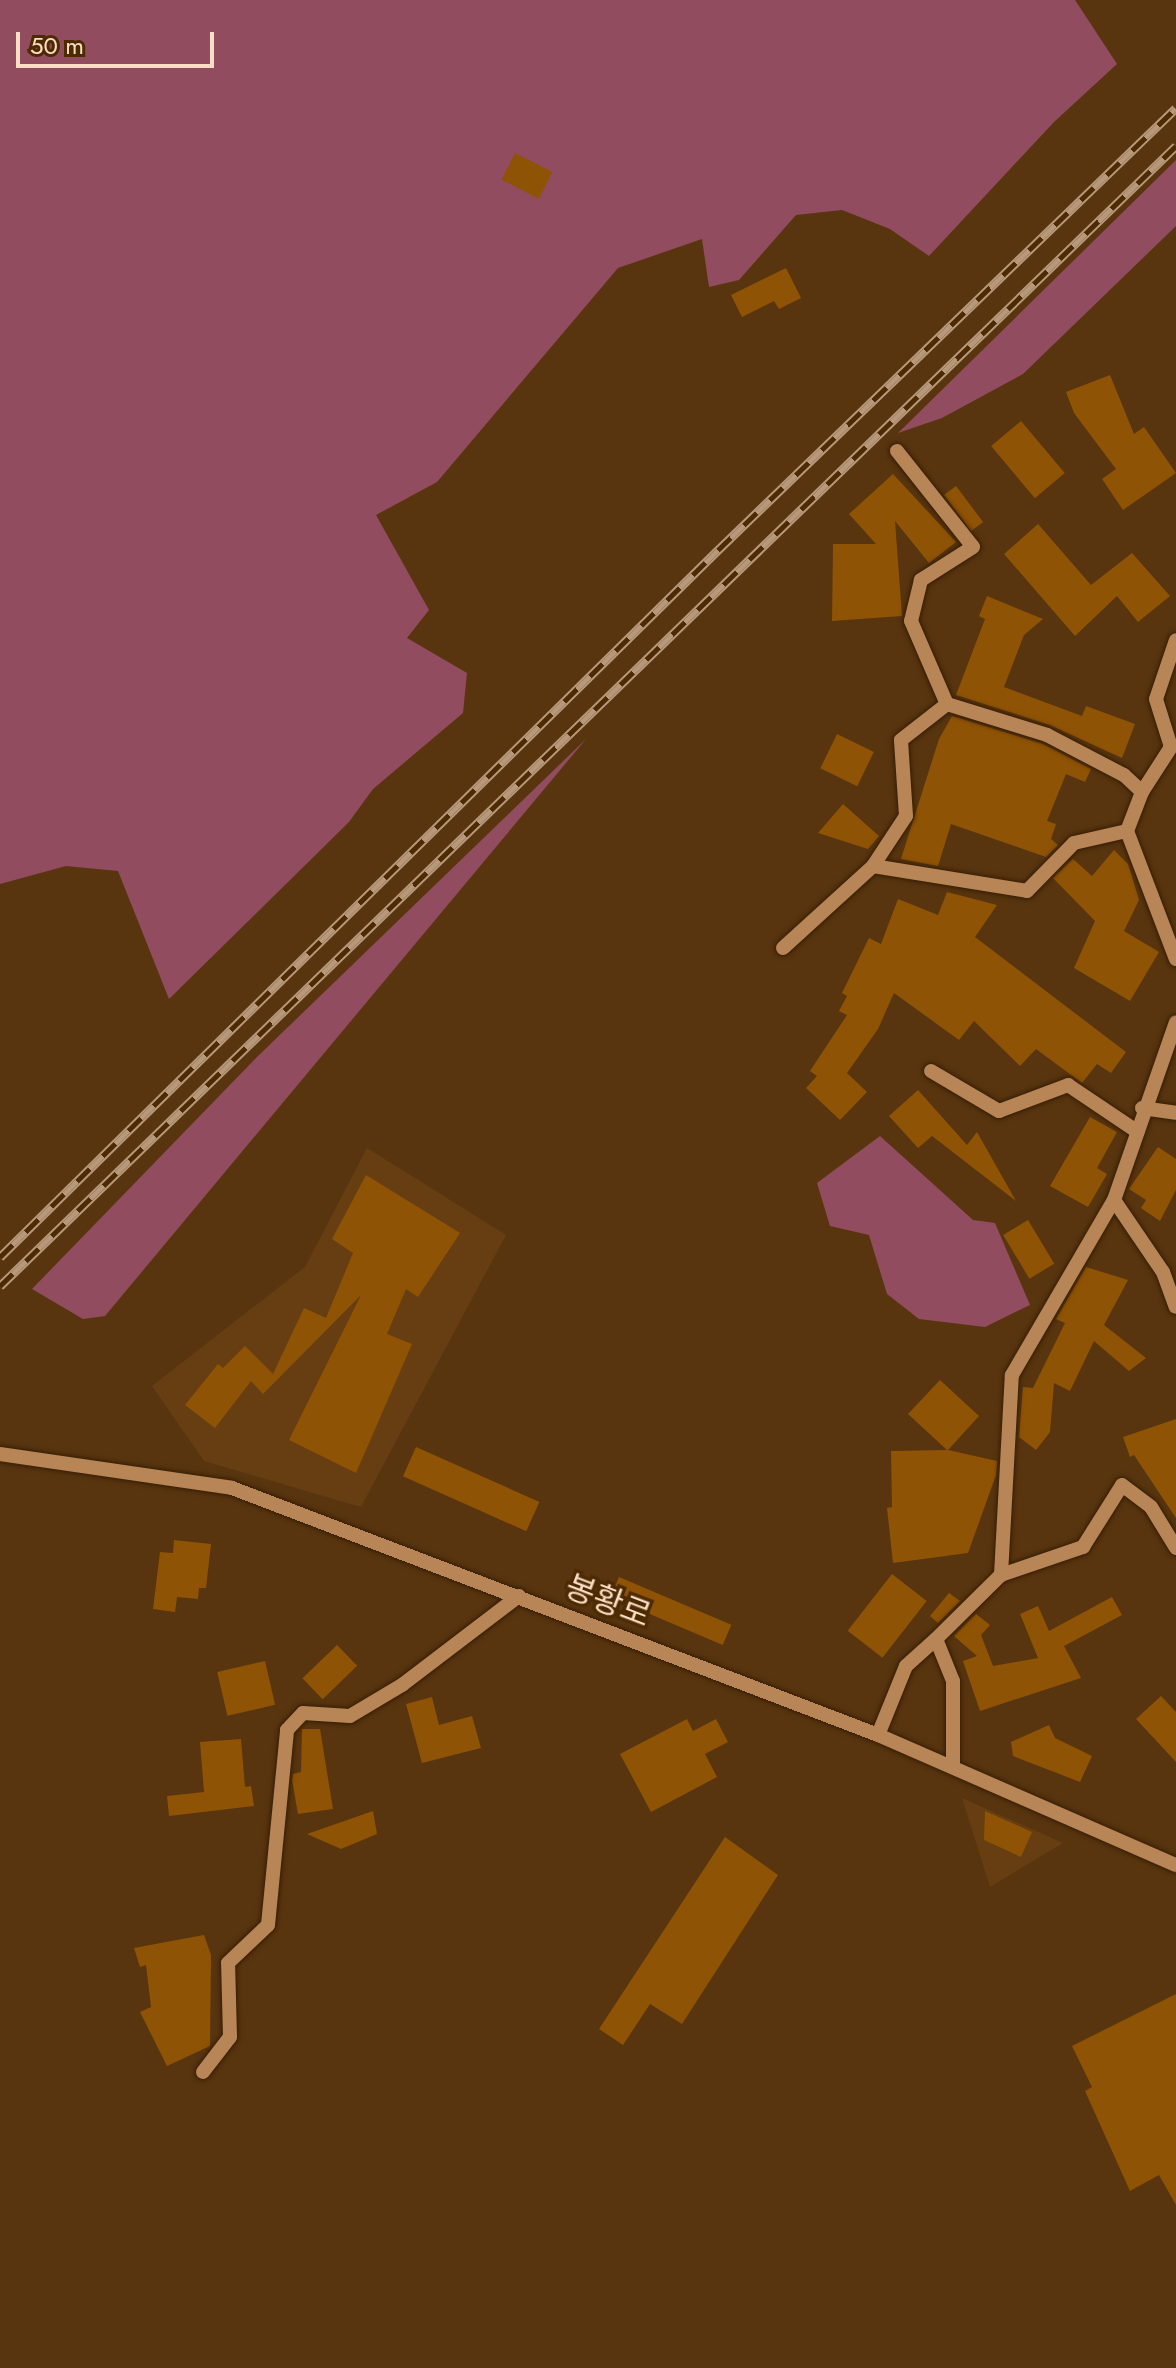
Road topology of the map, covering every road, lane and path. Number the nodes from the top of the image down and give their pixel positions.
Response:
1 (897, 451) dead end
2 (1176, 640) edge
3 (947, 704) junction
4 (1142, 792) junction
5 (1127, 831) junction
6 (873, 866) junction
7 (783, 948) dead end
8 (1176, 959) edge
9 (1176, 1022) edge
10 (931, 1071) dead end
11 (1142, 1108) junction
12 (1176, 1113) edge
13 (1138, 1132) junction
14 (1114, 1200) junction
15 (1176, 1307) edge
16 (0, 1454) edge
17 (1170, 1528) edge
18 (1176, 1548) edge
19 (1001, 1575) junction
20 (519, 1596) junction
21 (936, 1639) junction
22 (878, 1735) junction
23 (953, 1767) junction
24 (1176, 1865) edge
25 (203, 2072) dead end

1 - 3 street
2 - 4 street
3 - 4 street
3 - 6 street
4 - 5 street
5 - 6 street
5 - 8 street
6 - 7 street
9 - 11 street
10 - 13 street
11 - 12 street
11 - 13 street
13 - 14 street
14 - 15 street
14 - 19 street
16 - 20 street, 봉황로
17 - 18 street
17 - 19 street
19 - 21 street
20 - 22 street, 봉황로
20 - 25 street
21 - 22 street
21 - 23 street
22 - 23 street, 봉황로
23 - 24 street, 봉황로

